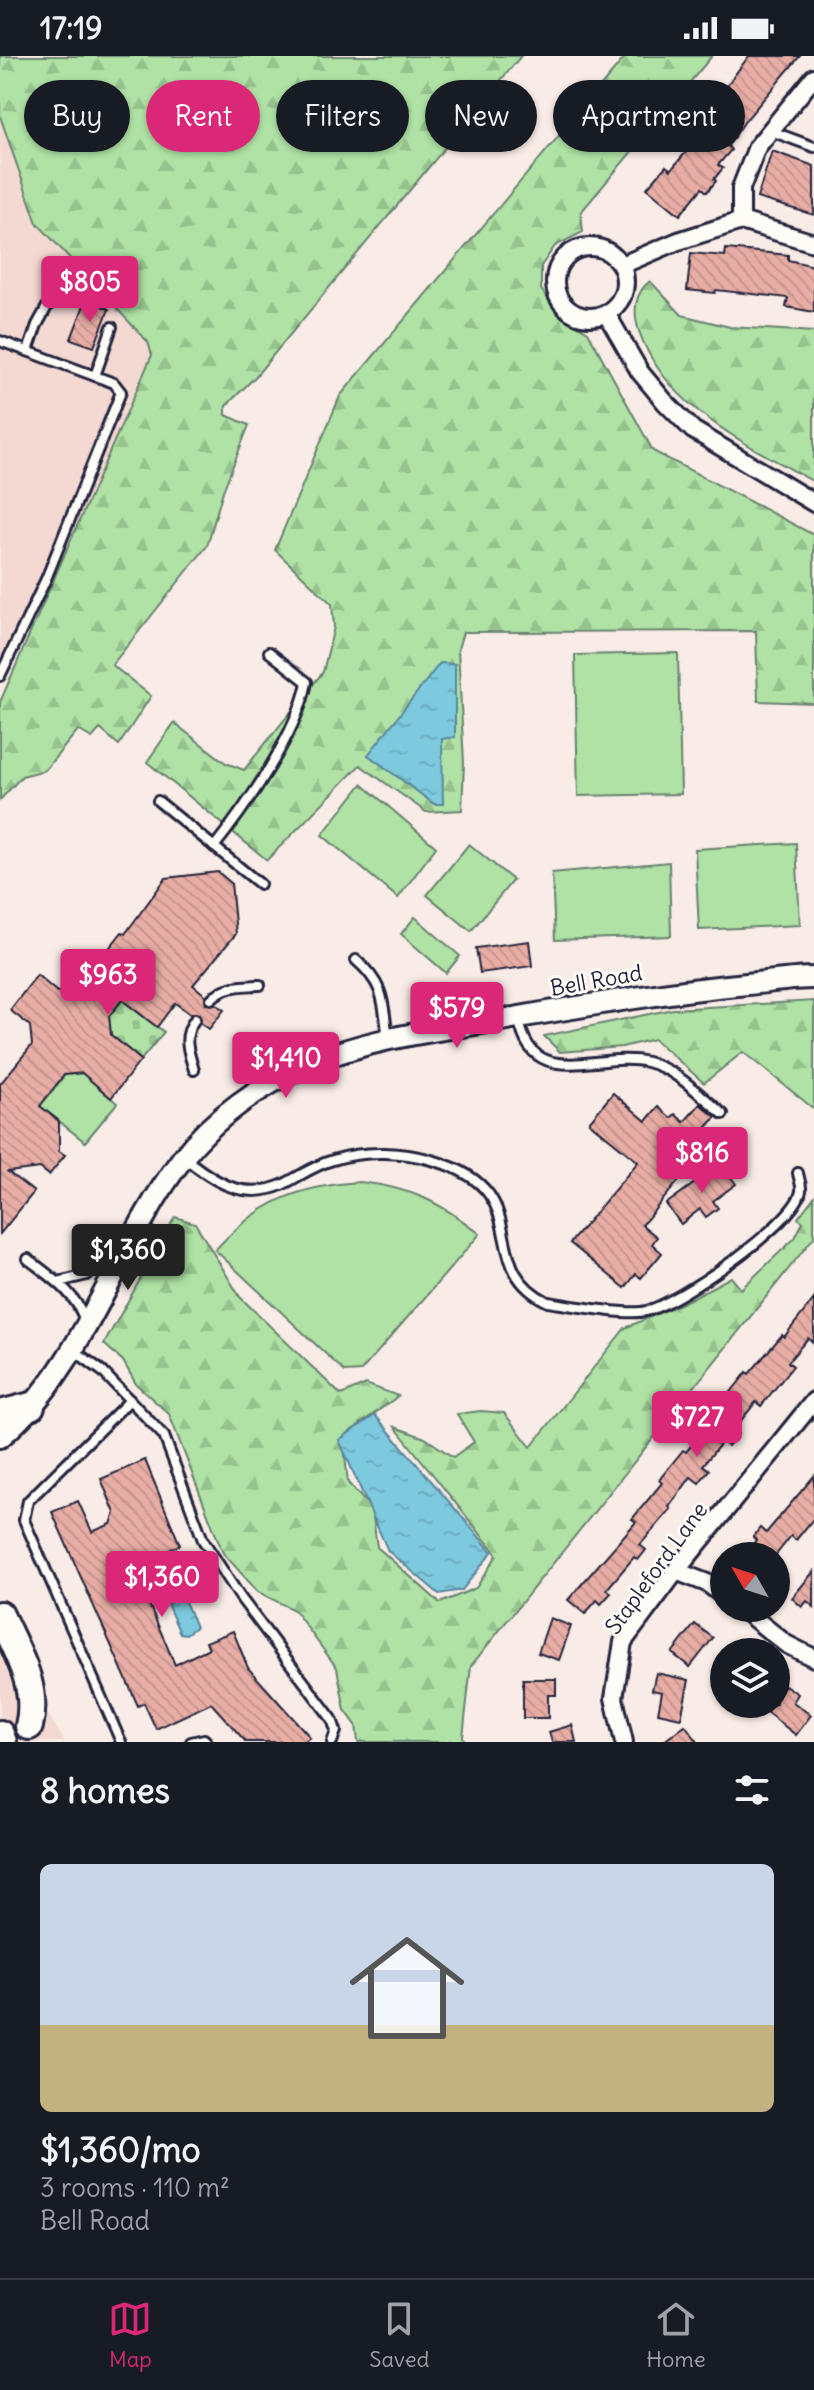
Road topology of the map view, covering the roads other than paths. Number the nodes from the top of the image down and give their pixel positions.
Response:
1 (814, 77) edge
2 (770, 131) junction
3 (814, 147) edge
4 (741, 221) junction
5 (814, 243) edge
6 (622, 265) junction
7 (58, 287) dead end
8 (606, 313) junction
9 (112, 327) dead end
10 (0, 341) edge
11 (28, 351) junction
12 (95, 376) junction
13 (814, 503) edge
14 (269, 652) dead end
15 (0, 676) edge
16 (158, 801) dead end
17 (214, 847) junction
18 (260, 884) dead end
19 (356, 960) dead end
20 (814, 978) edge
21 (260, 985) dead end
22 (211, 999) dead end
23 (518, 1017) junction
24 (195, 1019) dead end
25 (388, 1041) junction
26 (194, 1070) dead end
27 (723, 1114) dead end
28 (183, 1156) junction
29 (798, 1173) dead end
30 (131, 1240) junction
31 (28, 1259) dead end
32 (58, 1282) junction
33 (86, 1323) junction
34 (72, 1349) junction
35 (130, 1400) junction
36 (814, 1401) edge
37 (31, 1406) junction
38 (0, 1414) edge
39 (0, 1437) edge
40 (676, 1571) junction
41 (710, 1585) edge
42 (0, 1615) edge
43 (758, 1622) edge
44 (0, 1658) edge
45 (814, 1658) edge
46 (0, 1734) edge
47 (33, 1734) edge
48 (3, 1742) edge
49 (121, 1742) edge
50 (191, 1742) edge
51 (207, 1742) edge
52 (332, 1742) edge
53 (624, 1742) edge

1 - 2 street
2 - 3 lane
2 - 4 street
4 - 5 street
4 - 6 street
6 - 8 street
6 - 8 street
7 - 11 lane
8 - 13 street
9 - 12 lane
10 - 11 lane
11 - 12 lane
12 - 15 lane
14 - 17 lane
16 - 17 lane
17 - 18 lane
19 - 25 lane
20 - 23 street, Bell Road
21 - 22 lane
23 - 25 street, Bell Road
23 - 27 lane
24 - 26 lane
25 - 28 street, Bell Road
28 - 29 lane
28 - 30 street, Bell Road
30 - 32 lane
30 - 33 street, Bell Road
31 - 32 lane
32 - 33 lane
33 - 34 street, Bell Road
34 - 35 lane
34 - 37 street, Bell Road
35 - 49 lane
35 - 52 lane
36 - 40 street, Stapleford Lane
37 - 38 highway
37 - 39 street, Bell Road
40 - 41 street
40 - 53 street, Stapleford Lane
42 - 47 highway
43 - 45 street
44 - 47 highway
46 - 48 highway
50 - 51 lane

